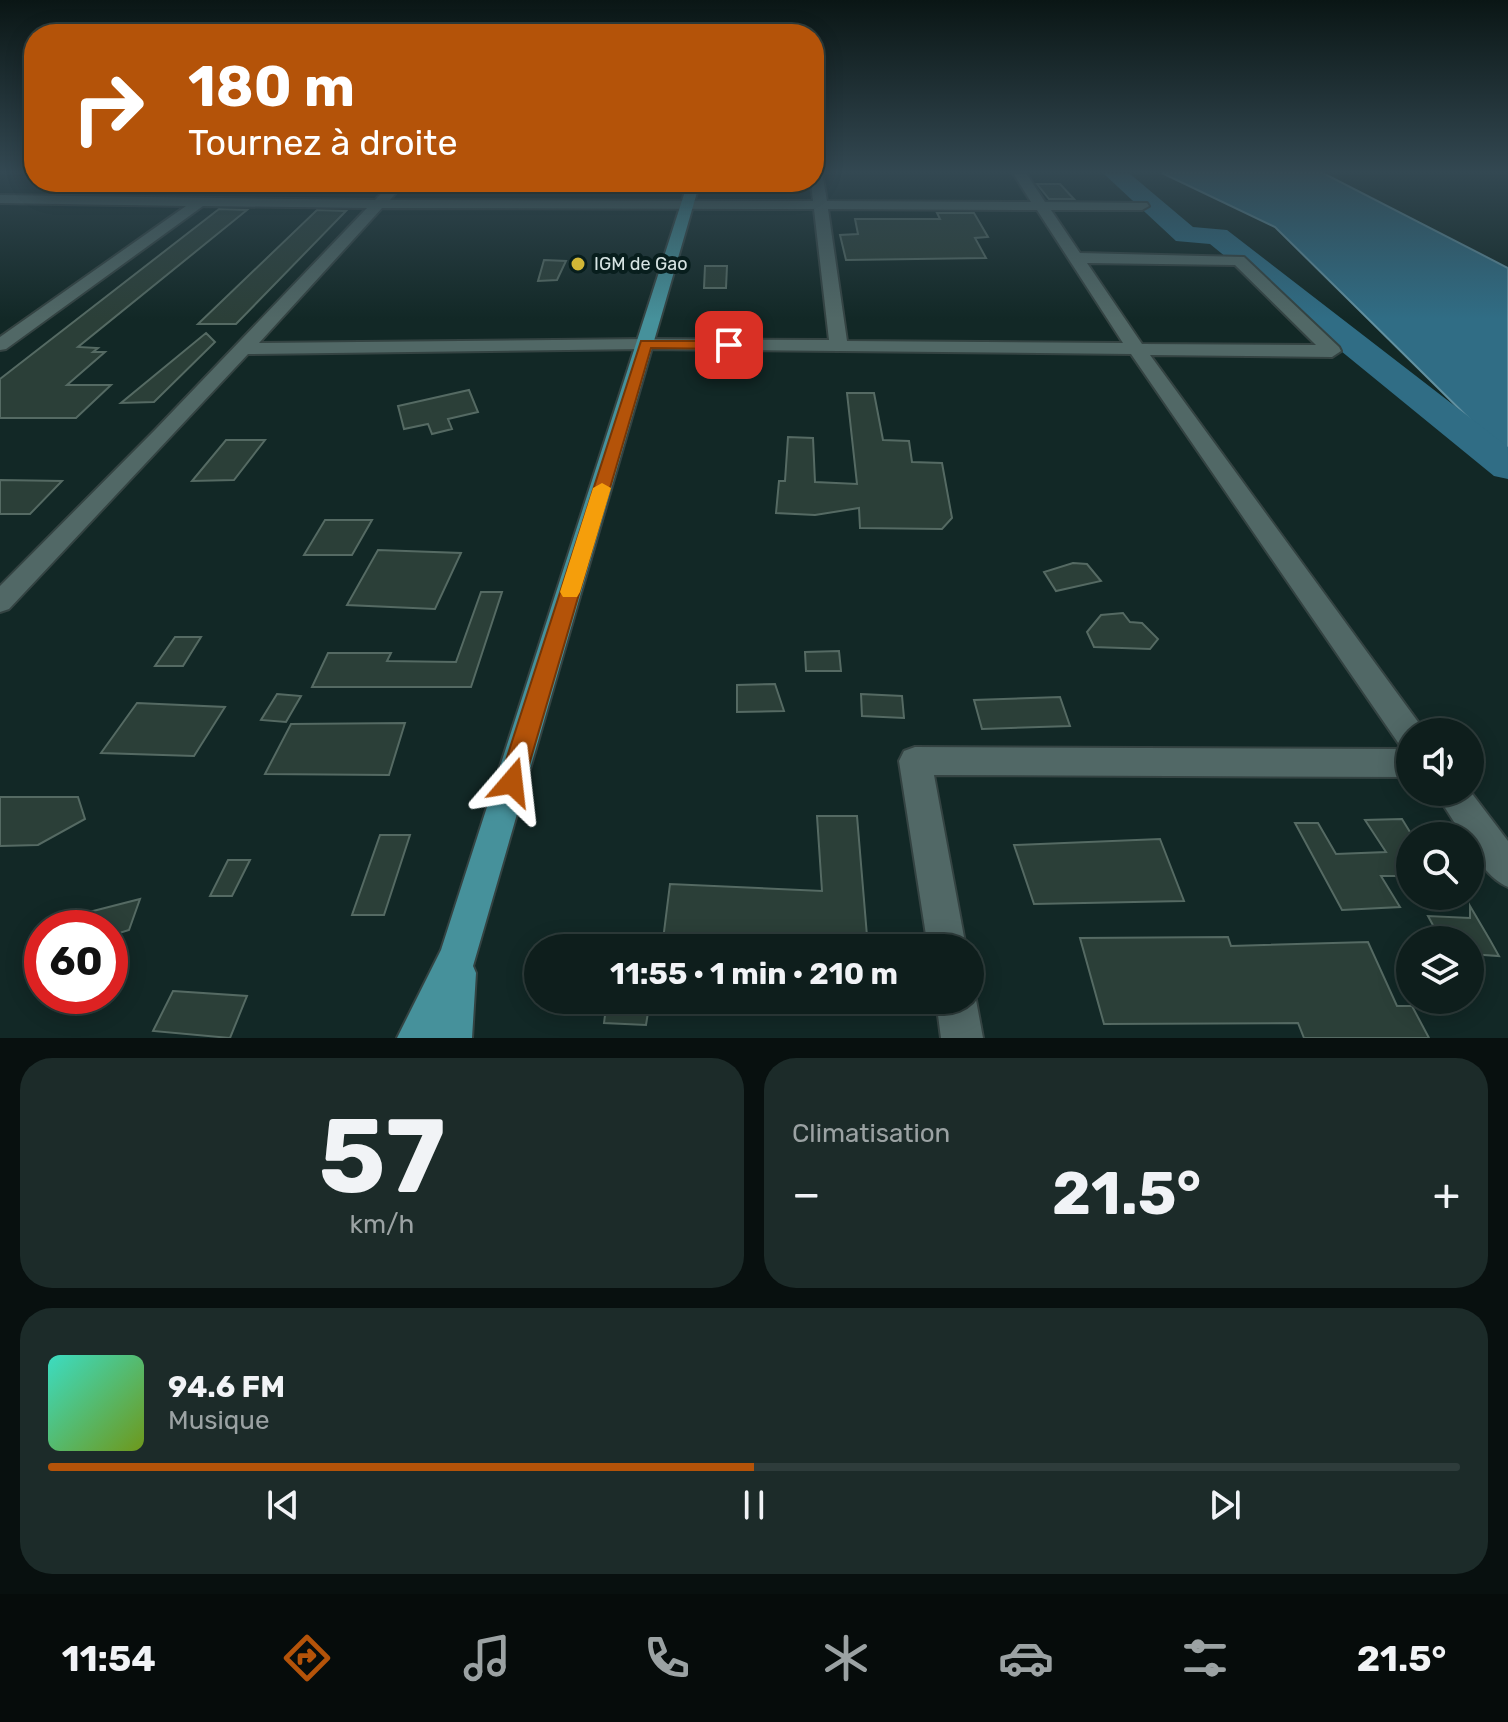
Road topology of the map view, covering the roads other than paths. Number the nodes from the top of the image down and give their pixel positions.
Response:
1 (172, 221) edge
2 (362, 221) edge
3 (683, 221) edge
4 (822, 221) edge
5 (1053, 221) edge
6 (1078, 258) junction
7 (646, 344) junction
8 (0, 345) edge
9 (839, 346) junction
10 (1135, 347) junction
11 (241, 349) junction
12 (0, 602) edge
13 (1398, 718) edge
14 (1396, 763) edge
15 (1461, 806) edge
16 (1508, 870) edge
17 (945, 934) edge
18 (458, 957) junction
19 (958, 1014) edge
20 (418, 1038) edge
21 (451, 1038) edge
22 (962, 1038) edge

1 - 8 street
2 - 11 street
3 - 7 main road
4 - 9 street
5 - 6 street
6 - 10 street
6 - 10 street
7 - 9 street
7 - 11 street
7 - 18 main road
9 - 10 street
10 - 13 street
11 - 12 street
14 - 17 street
15 - 16 street
18 - 20 main road
18 - 21 main road
19 - 22 street

